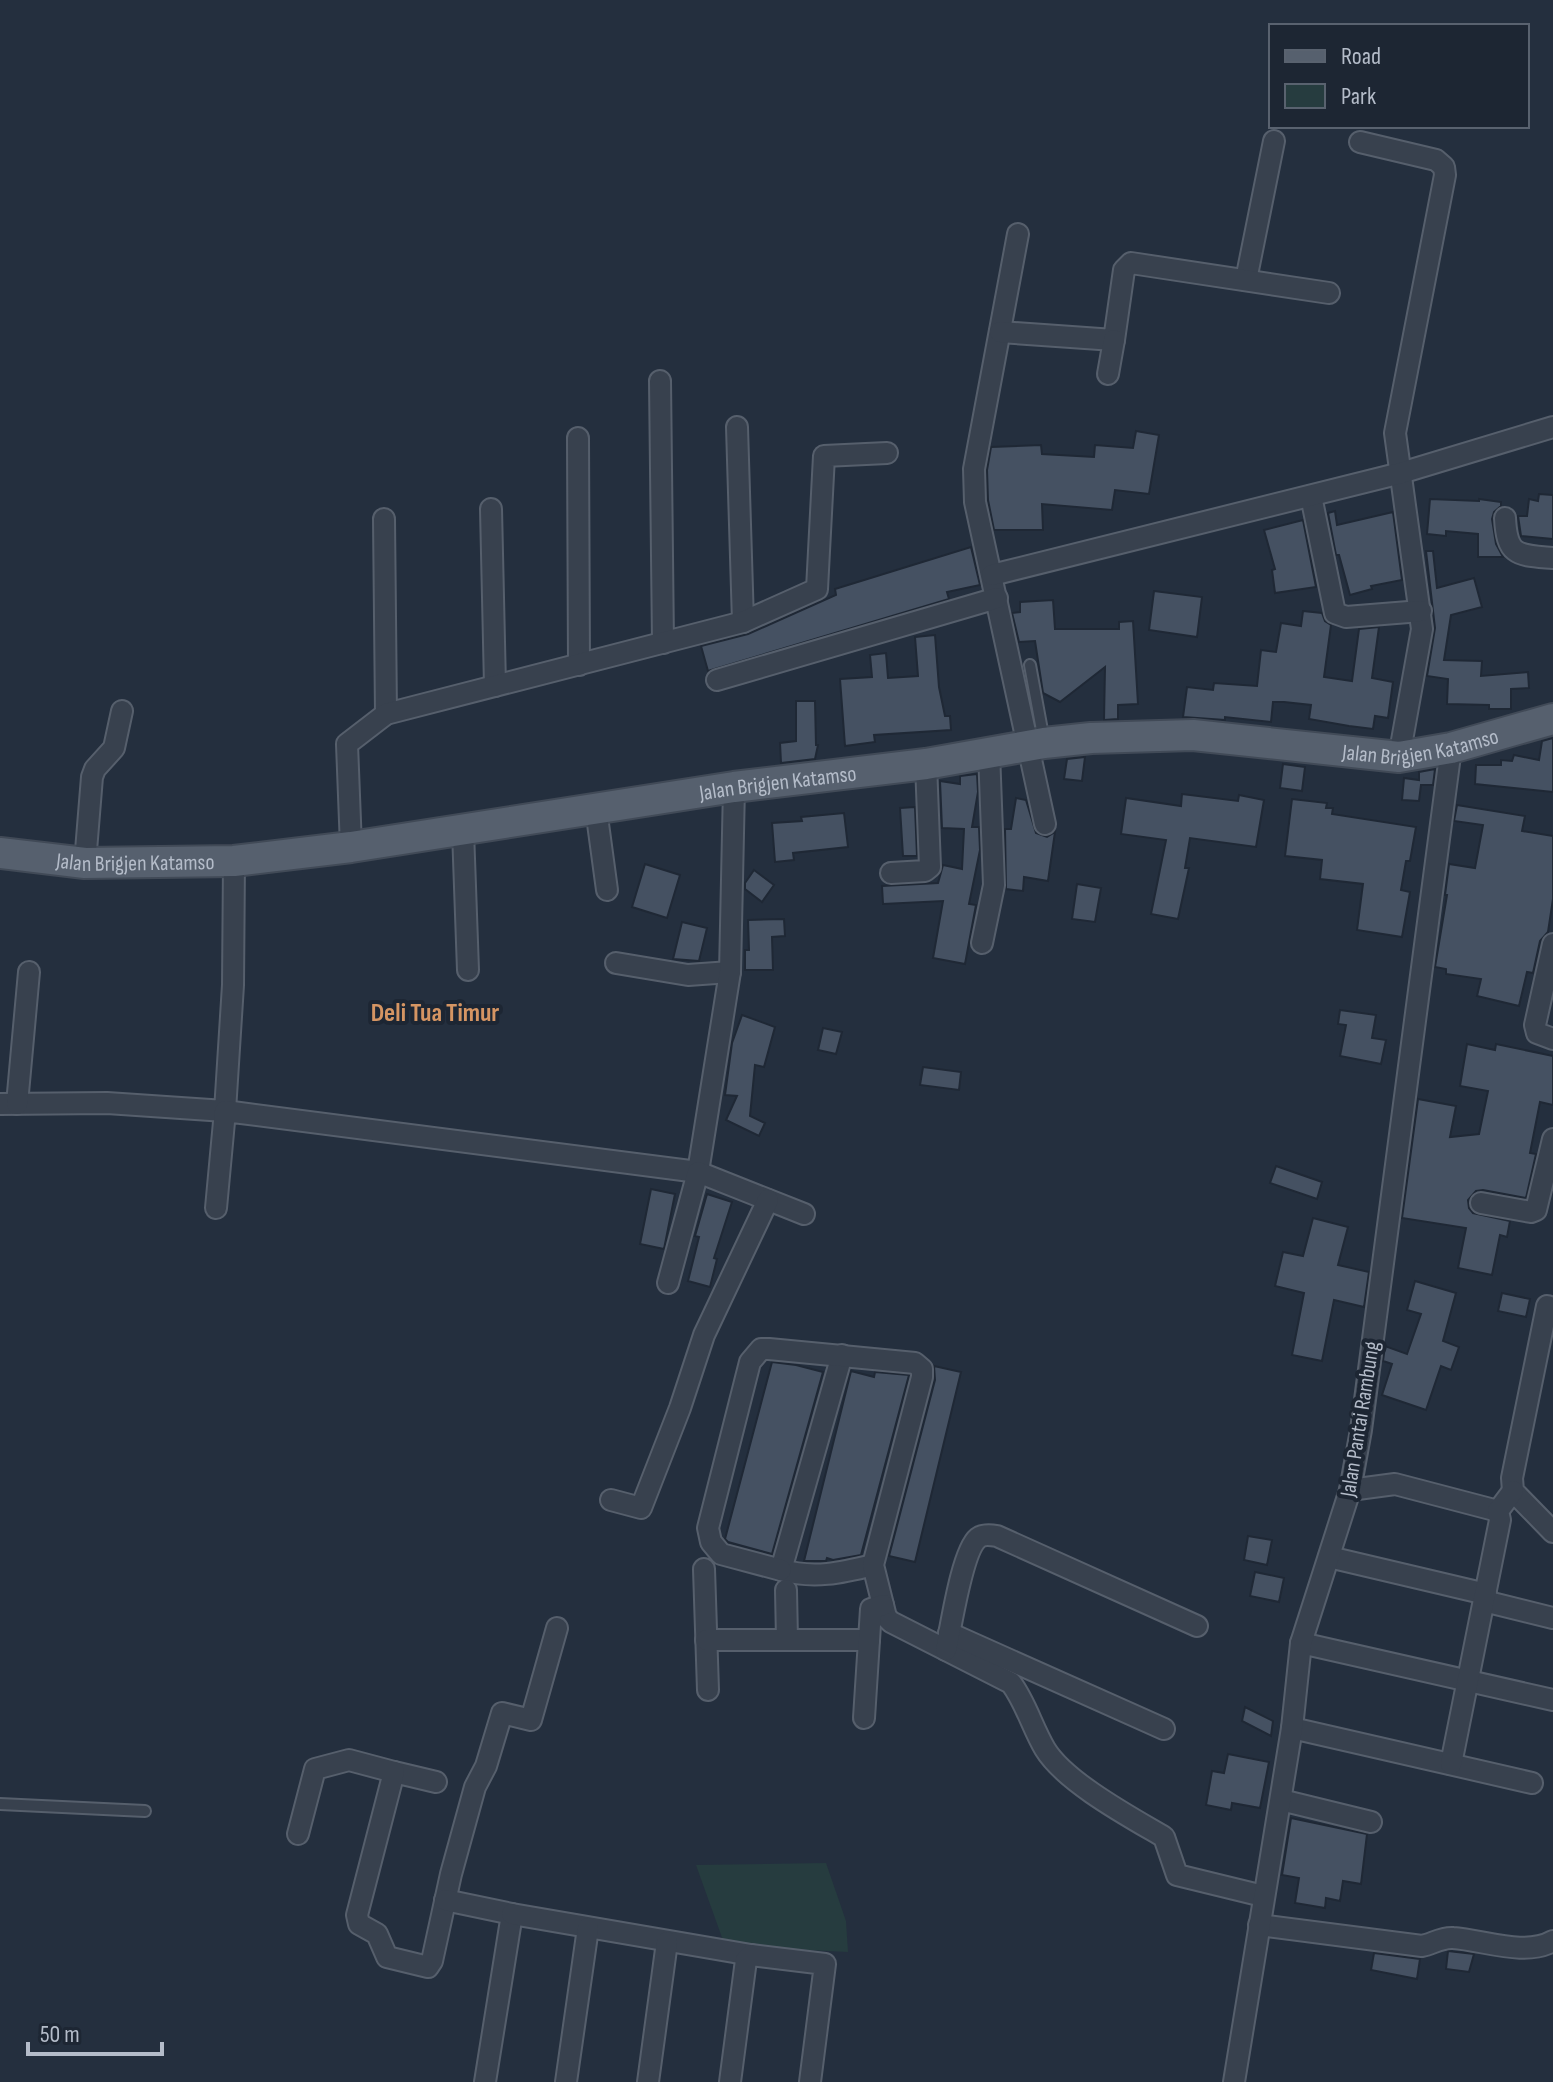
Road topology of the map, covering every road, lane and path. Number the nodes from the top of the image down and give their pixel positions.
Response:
1 (1274, 141) dead end
2 (1360, 142) dead end
3 (1018, 234) dead end
4 (1246, 280) junction
5 (1329, 293) dead end
6 (1000, 332) junction
7 (1114, 340) junction
8 (1108, 374) dead end
9 (660, 381) dead end
10 (737, 427) dead end
11 (1553, 427) edge
12 (578, 438) dead end
13 (887, 453) dead end
14 (1401, 473) junction
15 (1311, 496) junction
16 (491, 509) dead end
17 (1505, 518) dead end
18 (384, 519) dead end
19 (1553, 558) edge
20 (992, 575) junction
21 (997, 598) junction
22 (1421, 611) junction
23 (743, 622) junction
24 (663, 643) junction
25 (579, 665) junction
26 (1030, 665) dead end
27 (717, 680) dead end
28 (495, 686) junction
29 (122, 711) dead end
30 (386, 714) junction
31 (1553, 719) edge
32 (1036, 745) junction
33 (1451, 748) junction
34 (989, 752) junction
35 (1399, 757) junction
36 (926, 764) junction
37 (734, 787) junction
38 (596, 809) junction
39 (1045, 824) dead end
40 (463, 831) junction
41 (351, 847) junction
42 (0, 853) edge
43 (234, 861) junction
44 (85, 863) junction
45 (891, 873) dead end
46 (607, 890) dead end
47 (982, 943) dead end
48 (1553, 944) edge
49 (616, 963) dead end
50 (468, 970) dead end
51 (29, 972) dead end
52 (730, 972) junction
53 (1553, 1039) edge
54 (8, 1104) edge
55 (225, 1111) junction
56 (1553, 1139) edge
57 (698, 1172) junction
58 (768, 1200) junction
59 (1481, 1203) dead end
60 (216, 1208) dead end
61 (804, 1214) dead end
62 (668, 1283) dead end
63 (1553, 1308) edge
64 (842, 1355) junction
65 (1350, 1490) junction
66 (1513, 1491) junction
67 (611, 1500) dead end
68 (1498, 1511) junction
69 (1553, 1532) edge
70 (1329, 1557) junction
71 (704, 1569) dead end
72 (783, 1580) junction
73 (878, 1581) junction
74 (1485, 1598) junction
75 (1553, 1618) edge
76 (1197, 1626) dead end
77 (557, 1628) dead end
78 (706, 1640) junction
79 (787, 1640) junction
80 (869, 1640) junction
81 (948, 1642) junction
82 (1301, 1643) junction
83 (1466, 1682) junction
84 (708, 1690) dead end
85 (1553, 1700) edge
86 (864, 1718) dead end
87 (1292, 1728) junction
88 (1164, 1729) dead end
89 (1451, 1764) junction
90 (394, 1772) junction
91 (436, 1782) dead end
92 (1532, 1783) dead end
93 (1281, 1800) junction
94 (0, 1804) edge
95 (145, 1811) dead end
96 (1371, 1822) dead end
97 (298, 1834) dead end
98 (1263, 1896) junction
99 (445, 1900) dead end
100 (512, 1914) junction
101 (1259, 1925) junction
102 (588, 1928) junction
103 (1553, 1941) edge
104 (667, 1942) junction
105 (751, 1955) junction
106 (485, 2082) edge
107 (566, 2082) edge
108 (648, 2082) edge
109 (730, 2082) edge
110 (810, 2082) edge
111 (1234, 2082) edge

1 - 4 street
2 - 14 street
3 - 6 street
4 - 5 street
4 - 7 street
6 - 7 street
6 - 20 street
7 - 8 street
9 - 24 street
10 - 23 street
11 - 14 street
12 - 25 street
13 - 23 street
14 - 15 street
14 - 22 street
15 - 20 street
15 - 22 street
16 - 28 street
17 - 19 street
18 - 30 street
20 - 21 street
21 - 27 street
21 - 32 street
22 - 35 street
23 - 24 street
24 - 25 street
25 - 28 street
26 - 32 lane
28 - 30 street
29 - 44 street
30 - 41 street
31 - 33 main road, Jalan Brigjen Katamso
32 - 34 main road, Jalan Brigjen Katamso
32 - 35 main road, Jalan Brigjen Katamso
32 - 39 street
33 - 35 main road, Jalan Brigjen Katamso
33 - 65 street, Jalan Pantai Rambung
34 - 36 main road, Jalan Brigjen Katamso
34 - 47 street
36 - 37 main road, Jalan Brigjen Katamso
36 - 45 street
37 - 38 main road, Jalan Brigjen Katamso
37 - 52 street
38 - 40 main road, Jalan Brigjen Katamso
38 - 46 street
40 - 41 main road, Jalan Brigjen Katamso
40 - 50 street
41 - 43 main road, Jalan Brigjen Katamso
42 - 44 main road, Jalan Brigjen Katamso
43 - 44 main road, Jalan Brigjen Katamso
43 - 55 street
48 - 53 street
49 - 52 street
51 - 54 street
52 - 57 street
54 - 55 street
55 - 57 street
55 - 60 street
56 - 59 street
57 - 58 street
57 - 62 street
58 - 61 street
58 - 67 street
63 - 66 street
64 - 72 street
64 - 72 street
64 - 73 street
65 - 68 street
65 - 70 street, Jalan Pantai Rambung
66 - 68 street
66 - 69 street
68 - 74 street
70 - 74 street
70 - 82 street, Jalan Pantai Rambung
71 - 78 street
72 - 73 street
72 - 79 street
73 - 80 street
73 - 81 street
74 - 75 street
74 - 83 street
76 - 81 street
77 - 90 street
78 - 79 street
78 - 84 street
79 - 80 street
80 - 86 street
81 - 88 street
81 - 98 street
82 - 83 street
82 - 87 street, Jalan Pantai Rambung
83 - 85 street
83 - 89 street
87 - 89 street
87 - 93 street, Jalan Pantai Rambung
89 - 92 street
90 - 91 street
90 - 97 street
93 - 96 street
93 - 98 street, Jalan Pantai Rambung
94 - 95 lane
98 - 101 street, Jalan Pantai Rambung
99 - 100 street
100 - 102 street
100 - 106 street
101 - 103 street
101 - 111 street, Jalan Pantai Rambung
102 - 104 street
102 - 107 street
104 - 105 street
104 - 108 street
105 - 109 street
105 - 110 street

